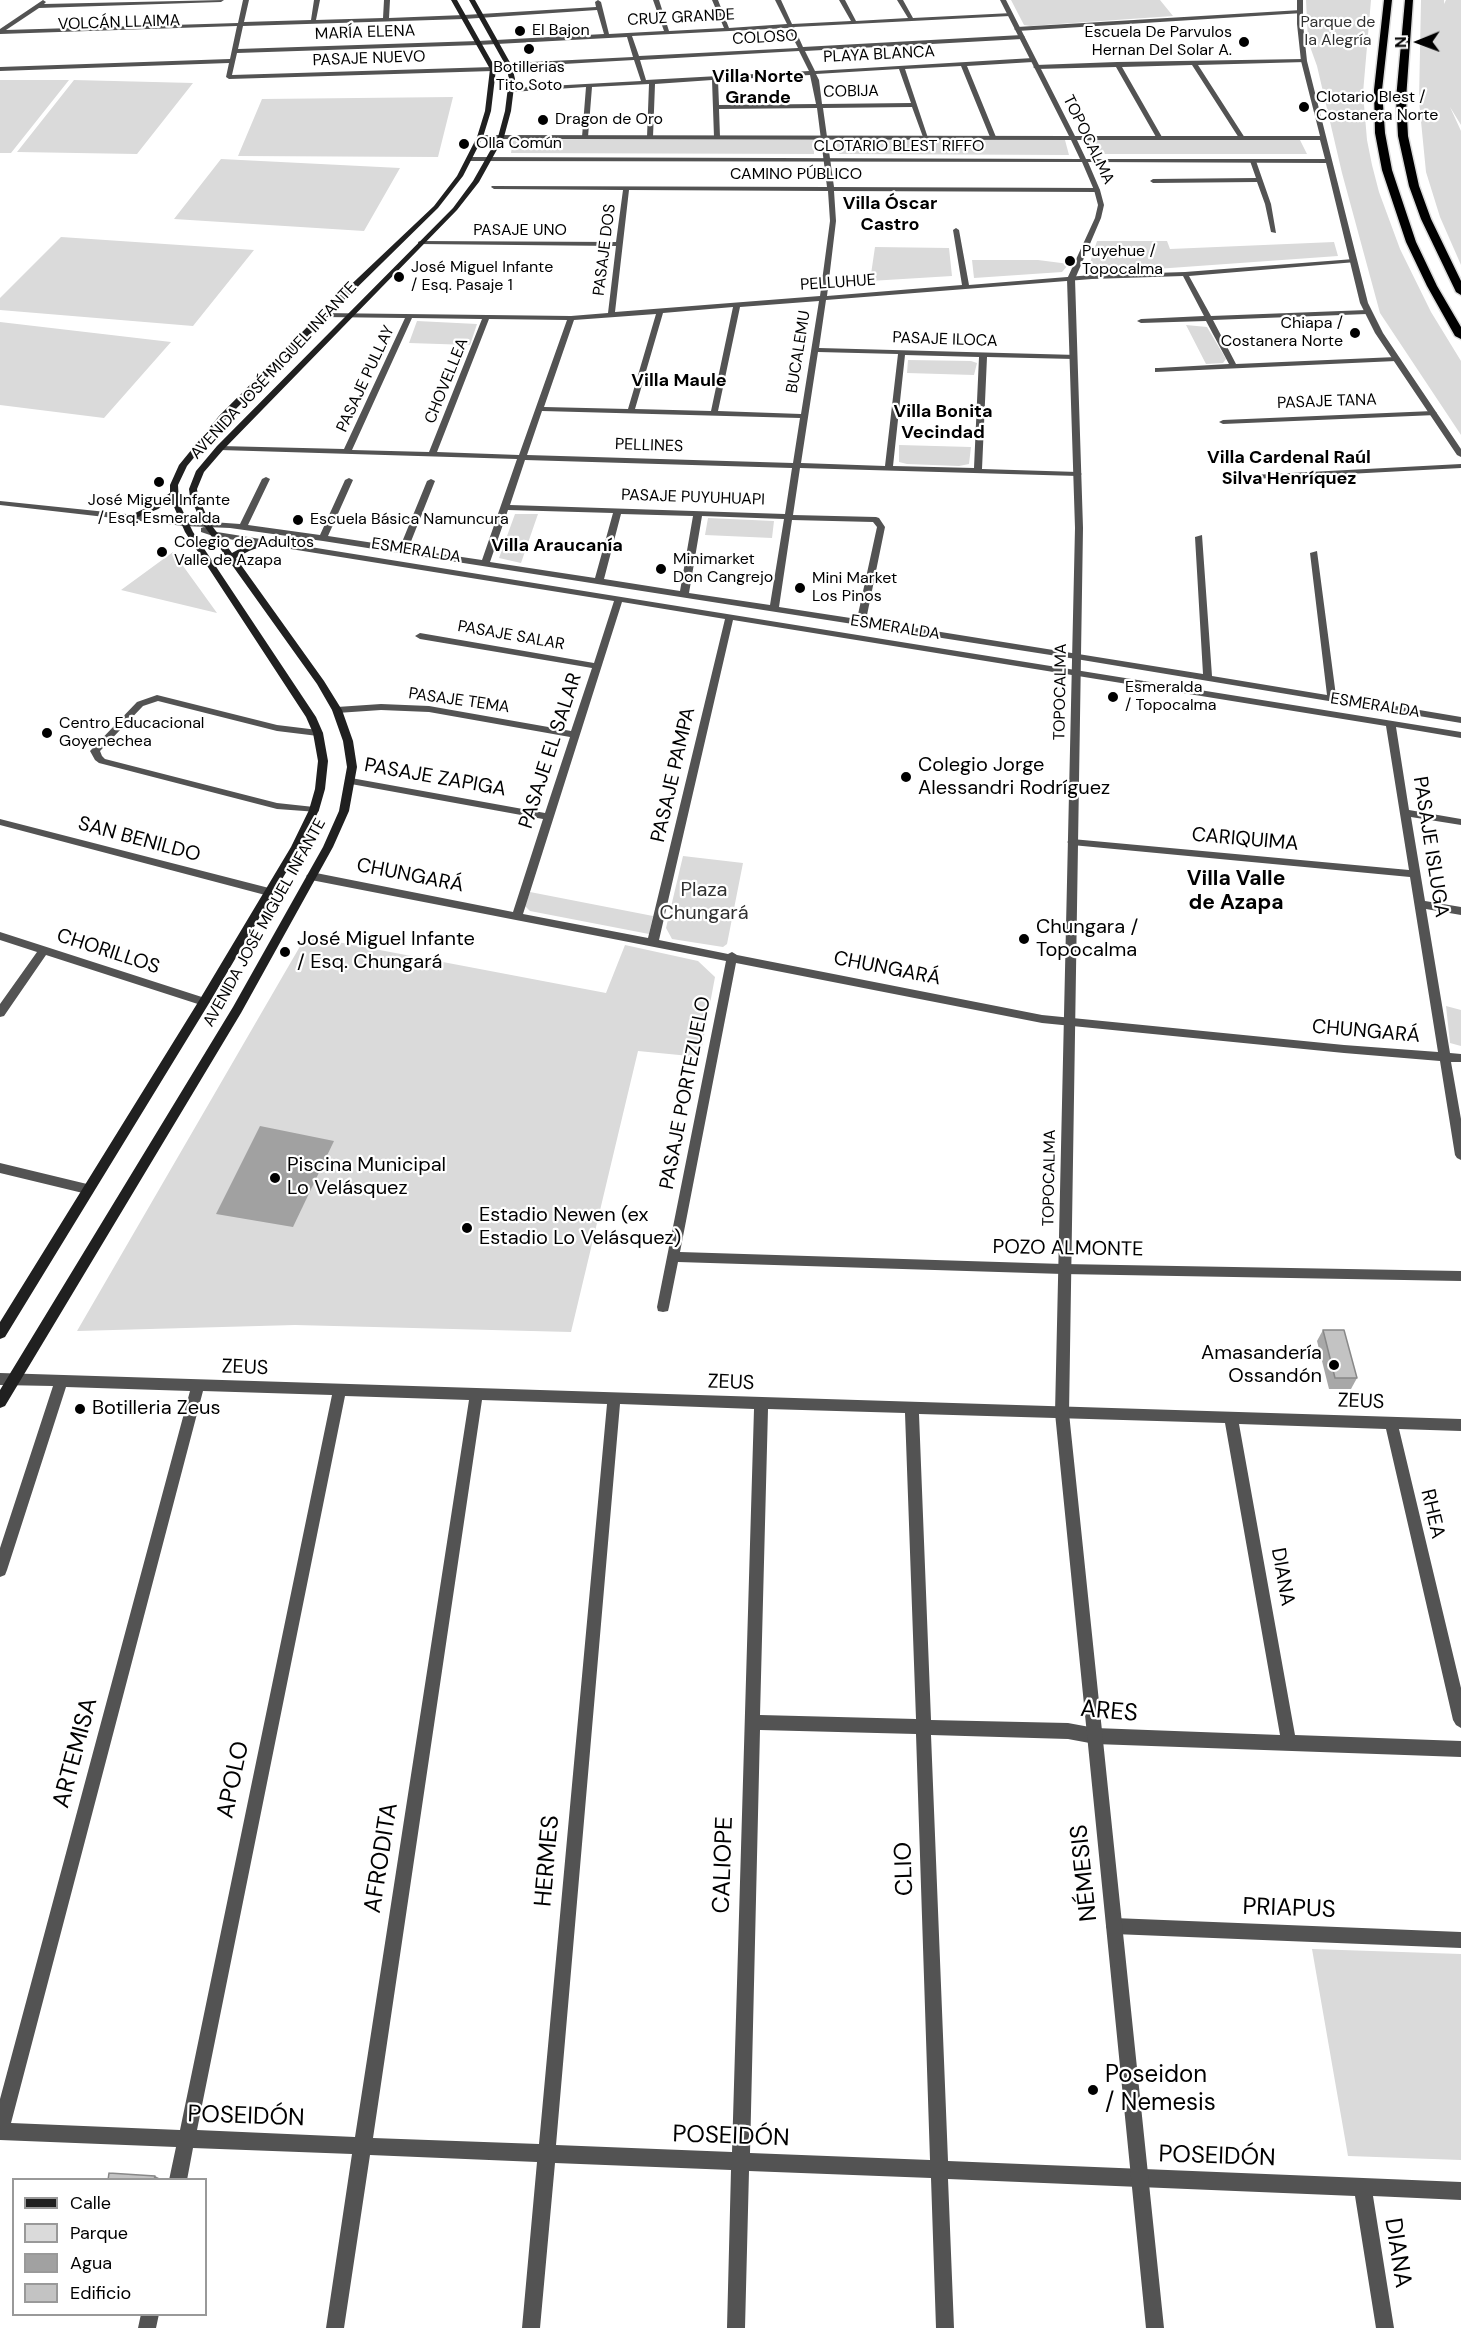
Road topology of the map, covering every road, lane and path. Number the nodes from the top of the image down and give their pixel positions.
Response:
1 (46, 0) edge
2 (221, 0) edge
3 (246, 0) edge
4 (317, 0) edge
5 (387, 0) edge
6 (454, 0) edge
7 (472, 0) edge
8 (597, 0) edge
9 (656, 0) edge
10 (715, 0) edge
11 (778, 0) edge
12 (842, 0) edge
13 (900, 0) edge
14 (1003, 0) edge
15 (1300, 0) edge
16 (1388, 0) edge
17 (1409, 0) edge
18 (38, 6) junction
19 (599, 8) junction
20 (1300, 12) junction
21 (1010, 14) junction
22 (481, 15) junction
23 (464, 17) junction
24 (911, 19) junction
25 (386, 20) junction
26 (312, 22) junction
27 (854, 22) junction
28 (241, 24) junction
29 (790, 26) junction
30 (727, 29) junction
31 (1017, 29) junction
32 (0, 32) edge
33 (239, 32) junction
34 (667, 32) junction
35 (227, 33) dead end
36 (629, 34) junction
37 (607, 36) junction
38 (1022, 37) junction
39 (496, 42) junction
40 (478, 43) junction
41 (801, 49) junction
42 (235, 51) junction
43 (636, 58) junction
44 (1033, 60) junction
45 (233, 61) junction
46 (1304, 61) junction
47 (1193, 62) junction
48 (963, 64) junction
49 (1117, 64) junction
50 (509, 66) junction
51 (1036, 67) junction
52 (901, 68) junction
53 (0, 69) edge
54 (493, 69) junction
55 (812, 73) junction
56 (715, 78) junction
57 (644, 82) junction
58 (652, 82) junction
59 (589, 86) junction
60 (511, 90) junction
61 (915, 105) junction
62 (820, 106) junction
63 (716, 107) junction
64 (480, 136) junction
65 (501, 136) junction
66 (585, 137) junction
67 (650, 137) junction
68 (717, 137) junction
69 (824, 137) junction
70 (926, 137) junction
71 (993, 137) junction
72 (1071, 137) junction
73 (1160, 137) junction
74 (1242, 138) junction
75 (1323, 138) junction
76 (470, 159) junction
77 (489, 159) junction
78 (827, 160) junction
79 (1083, 160) junction
80 (1253, 161) junction
81 (1328, 161) junction
82 (1260, 180) junction
83 (1153, 181) dead end
84 (494, 187) dead end
85 (626, 188) junction
86 (831, 189) junction
87 (1097, 190) junction
88 (956, 230) dead end
89 (1274, 232) dead end
90 (420, 243) junction
91 (619, 244) junction
92 (1354, 261) junction
93 (1185, 274) junction
94 (1071, 279) junction
95 (966, 287) junction
96 (1461, 292) edge
97 (823, 298) junction
98 (737, 305) junction
99 (660, 311) junction
100 (1367, 312) junction
101 (324, 315) junction
102 (611, 315) junction
103 (347, 316) junction
104 (409, 317) junction
105 (486, 317) junction
106 (571, 318) junction
107 (1209, 318) junction
108 (1141, 321) dead end
109 (1461, 336) edge
110 (815, 350) junction
111 (902, 352) junction
112 (983, 355) junction
113 (1074, 357) junction
114 (1396, 359) junction
115 (1234, 367) junction
116 (1158, 370) dead end
117 (540, 409) junction
118 (631, 411) junction
119 (714, 413) junction
120 (1433, 413) junction
121 (804, 416) junction
122 (1223, 422) dead end
123 (220, 448) junction
124 (346, 452) junction
125 (432, 454) junction
126 (1461, 455) edge
127 (524, 457) junction
128 (796, 465) junction
129 (1461, 466) edge
130 (890, 468) junction
131 (978, 471) junction
132 (1078, 474) junction
133 (1253, 477) dead end
134 (266, 479) dead end
135 (349, 480) dead end
136 (431, 481) dead end
137 (173, 495) junction
138 (0, 503) edge
139 (505, 507) junction
140 (618, 511) junction
141 (699, 513) junction
142 (133, 516) junction
143 (788, 516) junction
144 (184, 523) junction
145 (206, 523) junction
146 (243, 527) junction
147 (216, 534) junction
148 (1199, 537) dead end
149 (323, 538) junction
150 (268, 542) junction
151 (403, 550) junction
152 (1314, 552) dead end
153 (232, 557) junction
154 (485, 563) junction
155 (599, 581) junction
156 (684, 594) junction
157 (619, 598) junction
158 (774, 608) junction
159 (729, 616) junction
160 (861, 622) junction
161 (420, 636) dead end
162 (1077, 656) junction
163 (597, 666) junction
164 (1076, 672) junction
165 (1208, 678) junction
166 (1332, 698) junction
167 (337, 710) junction
168 (1461, 720) edge
169 (1390, 723) junction
170 (318, 733) junction
171 (575, 735) junction
172 (1461, 735) edge
173 (351, 781) junction
174 (314, 810) junction
175 (1405, 813) junction
176 (549, 817) junction
177 (0, 822) edge
178 (1461, 822) edge
179 (1072, 842) junction
180 (1415, 874) junction
181 (311, 876) junction
182 (269, 892) junction
183 (1420, 904) junction
184 (1461, 911) edge
185 (517, 915) junction
186 (0, 936) edge
187 (653, 941) junction
188 (44, 950) junction
189 (732, 957) junction
190 (204, 1002) junction
191 (0, 1013) edge
192 (1069, 1021) junction
193 (1445, 1057) junction
194 (1461, 1058) edge
195 (1461, 1155) edge
196 (0, 1168) edge
197 (87, 1189) junction
198 (673, 1257) junction
199 (1064, 1269) junction
200 (1461, 1276) edge
201 (663, 1307) dead end
202 (1, 1328) edge
203 (6, 1380) edge
204 (61, 1382) junction
205 (198, 1386) junction
206 (340, 1390) junction
207 (476, 1395) junction
208 (614, 1399) junction
209 (0, 1402) edge
210 (761, 1404) junction
211 (912, 1408) junction
212 (1062, 1413) junction
213 (1231, 1418) junction
214 (1391, 1423) junction
215 (1461, 1425) edge
216 (0, 1570) edge
217 (1461, 1720) edge
218 (752, 1722) junction
219 (924, 1727) junction
220 (1095, 1736) junction
221 (1289, 1743) junction
222 (1461, 1749) edge
223 (1114, 1926) junction
224 (1461, 1940) edge
225 (0, 2131) edge
226 (186, 2139) junction
227 (363, 2146) junction
228 (546, 2154) junction
229 (740, 2161) junction
230 (940, 2170) junction
231 (178, 2178) edge
232 (1140, 2178) junction
233 (1362, 2186) junction
234 (1461, 2191) edge
235 (335, 2328) edge
236 (531, 2328) edge
237 (735, 2328) edge
238 (945, 2328) edge
239 (1155, 2328) edge
240 (1385, 2328) edge

1 - 18 street
2 - 18 street
3 - 28 street
4 - 26 street
5 - 25 street
6 - 23 main road
7 - 22 main road, AVENIDA JOSÉ MIGUEL INFANTE
8 - 19 street
9 - 34 street
10 - 30 street
11 - 29 street, BUCALEMU
12 - 27 street
13 - 24 street
14 - 21 street, TOPOCALMA
15 - 20 street
16 - 109 highway
17 - 96 highway
18 - 32 street
19 - 22 street, VOLCÁN LLAIMA
19 - 37 street
20 - 31 street
20 - 46 street
21 - 24 street, CRUZ GRANDE
21 - 31 street, TOPOCALMA
22 - 23 street, VOLCÁN LLAIMA
22 - 39 main road, AVENIDA JOSÉ MIGUEL INFANTE
23 - 25 street, VOLCÁN LLAIMA
23 - 40 main road
24 - 27 street, CRUZ GRANDE
25 - 26 street, VOLCÁN LLAIMA
26 - 28 street, VOLCÁN LLAIMA
27 - 29 street, CRUZ GRANDE
28 - 32 street, VOLCÁN LLAIMA
28 - 33 street
29 - 30 street, CRUZ GRANDE
29 - 41 street, BUCALEMU
30 - 34 street, CRUZ GRANDE
31 - 38 street, TOPOCALMA
33 - 35 street
33 - 42 street
34 - 36 street, CRUZ GRANDE
36 - 37 street, CRUZ GRANDE
36 - 43 street
37 - 39 street, CRUZ GRANDE
38 - 41 street, COLOSO
38 - 44 street, TOPOCALMA
39 - 40 street, MARÍA ELENA
39 - 50 main road, AVENIDA JOSÉ MIGUEL INFANTE
40 - 42 street, MARÍA ELENA
40 - 54 main road
41 - 43 street, COLOSO
41 - 55 street, BUCALEMU
42 - 45 street
43 - 50 street, COLOSO
43 - 57 street
44 - 48 street, PLAYA BLANCA
44 - 51 street, TOPOCALMA
45 - 53 street
45 - 54 street, PASAJE NUEVO
46 - 47 street
46 - 75 street
47 - 49 street
47 - 74 street
48 - 52 street, PLAYA BLANCA
48 - 71 street
49 - 51 street
49 - 73 street
50 - 54 street, PASAJE NUEVO
50 - 60 main road, AVENIDA JOSÉ MIGUEL INFANTE
51 - 72 street, TOPOCALMA
52 - 55 street, PLAYA BLANCA
52 - 61 street
54 - 64 main road, AVENIDA JOSÉ MIGUEL INFANTE
55 - 56 street, PLAYA BLANCA
55 - 62 street, BUCALEMU
56 - 58 street, PLAYA BLANCA
56 - 63 street
57 - 58 street, PLAYA BLANCA
57 - 59 street, PLAYA BLANCA
58 - 67 street
59 - 60 street, PLAYA BLANCA
59 - 66 street
60 - 65 main road, AVENIDA JOSÉ MIGUEL INFANTE
61 - 62 street, COBIJA
61 - 70 street
62 - 63 street, COBIJA
62 - 69 street, BUCALEMU
63 - 68 street
64 - 65 street, CLOTARIO BLEST RIFFO
64 - 76 main road, AVENIDA JOSÉ MIGUEL INFANTE
65 - 66 street, CLOTARIO BLEST RIFFO
65 - 77 main road, AVENIDA JOSÉ MIGUEL INFANTE
66 - 67 street, CLOTARIO BLEST RIFFO
67 - 68 street, CLOTARIO BLEST RIFFO
68 - 69 street, CLOTARIO BLEST RIFFO
69 - 70 street, CLOTARIO BLEST RIFFO
69 - 78 street, BUCALEMU
70 - 71 street, CLOTARIO BLEST RIFFO
71 - 72 street, CLOTARIO BLEST RIFFO
72 - 73 street, CLOTARIO BLEST RIFFO
72 - 79 street, TOPOCALMA
73 - 74 street, CLOTARIO BLEST RIFFO
74 - 75 street, CLOTARIO BLEST RIFFO
75 - 81 street
76 - 77 street, CLOTARIO BLEST RIFFO
76 - 101 main road, AVENIDA JOSÉ MIGUEL INFANTE
77 - 78 street, CLOTARIO BLEST RIFFO
77 - 90 main road, AVENIDA JOSÉ MIGUEL INFANTE
78 - 79 street, CLOTARIO BLEST RIFFO
78 - 86 street, BUCALEMU
79 - 80 street, CLOTARIO BLEST RIFFO
79 - 87 street, TOPOCALMA
80 - 81 street, CLOTARIO BLEST RIFFO
80 - 82 street
81 - 92 street
82 - 83 street
82 - 89 street
84 - 85 street, CAMINO PÚBLICO
85 - 86 street, CAMINO PÚBLICO
85 - 91 street, PASAJE DOS
86 - 87 street, CAMINO PÚBLICO
86 - 97 street, BUCALEMU
87 - 94 street, TOPOCALMA
88 - 95 street
90 - 91 street, PASAJE UNO
90 - 103 main road, AVENIDA JOSÉ MIGUEL INFANTE
91 - 102 street, PASAJE DOS
92 - 93 street, PELLUHUE
92 - 100 street
93 - 94 street, PELLUHUE
93 - 107 street
94 - 95 street, PELLUHUE
94 - 113 street, TOPOCALMA
95 - 97 street, PELLUHUE
97 - 98 street, PELLUHUE
97 - 110 street, BUCALEMU
98 - 99 street, PELLUHUE
98 - 119 street
99 - 102 street, PELLUHUE
99 - 118 street
100 - 107 street
100 - 114 street
101 - 103 street, PELLUHUE
101 - 137 main road, AVENIDA JOSÉ MIGUEL INFANTE
102 - 106 street, PELLUHUE
103 - 104 street, PELLUHUE
103 - 123 main road, AVENIDA JOSÉ MIGUEL INFANTE
104 - 105 street, PELLUHUE
104 - 124 street, PASAJE PULLAY
105 - 106 street, PELLUHUE
105 - 125 street, CHOVELLEA
106 - 117 street
107 - 108 street
107 - 115 street
110 - 111 street, PASAJE ILOCA
110 - 121 street, BUCALEMU
111 - 112 street, PASAJE ILOCA
111 - 130 street
112 - 113 street, PASAJE ILOCA
112 - 131 street
113 - 132 street, TOPOCALMA
114 - 115 street
114 - 120 street
115 - 116 street
117 - 118 street
117 - 127 street
118 - 119 street
119 - 121 street
120 - 122 street, PASAJE TANA
120 - 126 street
121 - 128 street, BUCALEMU
123 - 124 street, PELLINES
123 - 145 main road, AVENIDA JOSÉ MIGUEL INFANTE
124 - 125 street, PELLINES
125 - 127 street, PELLINES
127 - 128 street, PELLINES
127 - 139 street
128 - 130 street, PELLINES
128 - 143 street, BUCALEMU
129 - 133 street
130 - 131 street, PELLINES
131 - 132 street, PELLINES
132 - 162 street, TOPOCALMA
134 - 146 street
135 - 149 street
136 - 151 street
137 - 142 main road
137 - 144 main road, AVENIDA JOSÉ MIGUEL INFANTE
138 - 142 street, ESMERALDA
139 - 140 street, PASAJE PUYUHUAPI
139 - 154 street
140 - 141 street, PASAJE PUYUHUAPI
140 - 155 street
141 - 143 street, PASAJE PUYUHUAPI
141 - 156 street
142 - 144 street, ESMERALDA
143 - 158 street, BUCALEMU
143 - 160 street, PASAJE PUYUHUAPI
144 - 145 street, ESMERALDA
144 - 147 street, ESMERALDA
144 - 170 main road, AVENIDA JOSÉ MIGUEL INFANTE
145 - 146 street, ESMERALDA
145 - 147 main road, AVENIDA JOSÉ MIGUEL INFANTE
146 - 149 street, ESMERALDA
147 - 150 street, ESMERALDA
147 - 153 main road, AVENIDA JOSÉ MIGUEL INFANTE
148 - 165 street
149 - 151 street, ESMERALDA
150 - 153 main road
150 - 157 street, ESMERALDA
151 - 154 street, ESMERALDA
152 - 166 street
153 - 167 main road, AVENIDA JOSÉ MIGUEL INFANTE
154 - 155 street, ESMERALDA
155 - 156 street, ESMERALDA
156 - 158 street, ESMERALDA
157 - 159 street, ESMERALDA
157 - 163 street, PASAJE EL SALAR
158 - 160 street, ESMERALDA
159 - 164 street, ESMERALDA
159 - 187 street, PASAJE PAMPA
160 - 162 street, ESMERALDA
161 - 163 street, PASAJE SALAR
162 - 164 street, TOPOCALMA
162 - 165 street, ESMERALDA
163 - 171 street, PASAJE EL SALAR
164 - 169 street, ESMERALDA
164 - 179 street, TOPOCALMA
165 - 166 street, ESMERALDA
166 - 168 street, ESMERALDA
167 - 171 street, PASAJE TEMA
167 - 173 main road, AVENIDA JOSÉ MIGUEL INFANTE
169 - 172 street, ESMERALDA
169 - 175 street, PASAJE ISLUGA
170 - 174 main road, AVENIDA JOSÉ MIGUEL INFANTE
170 - 174 street
171 - 176 street, PASAJE EL SALAR
173 - 176 street, PASAJE ZAPIGA
173 - 181 main road, AVENIDA JOSÉ MIGUEL INFANTE
174 - 182 main road, AVENIDA JOSÉ MIGUEL INFANTE
175 - 178 street
175 - 180 street, PASAJE ISLUGA
176 - 185 street, PASAJE EL SALAR
177 - 182 street, SAN BENILDO
179 - 180 street, CARIQUIMA
179 - 192 street, TOPOCALMA
180 - 183 street, PASAJE ISLUGA
181 - 185 street, CHUNGARÁ
181 - 203 main road, AVENIDA JOSÉ MIGUEL INFANTE
182 - 190 main road, AVENIDA JOSÉ MIGUEL INFANTE
183 - 184 street
183 - 193 street, PASAJE ISLUGA
185 - 187 street, CHUNGARÁ
186 - 188 street, CHORILLOS
187 - 189 street, CHUNGARÁ
188 - 190 street, CHORILLOS
188 - 191 street
189 - 192 street, CHUNGARÁ
189 - 198 street, PASAJE PORTEZUELO
190 - 197 main road, AVENIDA JOSÉ MIGUEL INFANTE
192 - 193 street, CHUNGARÁ
192 - 199 street, TOPOCALMA
193 - 194 street, CHUNGARÁ
193 - 195 street, PASAJE ISLUGA
196 - 197 street
197 - 202 main road, AVENIDA JOSÉ MIGUEL INFANTE
198 - 199 street, POZO ALMONTE
198 - 201 street, PASAJE PORTEZUELO
199 - 200 street, POZO ALMONTE
199 - 212 street, TOPOCALMA
203 - 204 street, ZEUS
203 - 209 main road, AVENIDA JOSÉ MIGUEL INFANTE
204 - 205 street, ZEUS
204 - 216 street
205 - 206 street, ZEUS
205 - 225 street, ARTEMISA
206 - 207 street, ZEUS
206 - 226 street, APOLO
207 - 208 street, ZEUS
207 - 227 street, AFRODITA
208 - 210 street, ZEUS
208 - 228 street, HERMES
210 - 211 street, ZEUS
210 - 218 street, CALIOPE
211 - 212 street, ZEUS
211 - 219 street, CLIO
212 - 213 street, ZEUS
212 - 220 street, NÉMESIS
213 - 214 street, ZEUS
213 - 221 street, DIANA
214 - 215 street, ZEUS
214 - 217 street, RHEA
218 - 219 street, ARES
218 - 229 street, CALIOPE
219 - 220 street, ARES
219 - 230 street, CLIO
220 - 221 street, ARES
220 - 223 street, NÉMESIS
221 - 222 street, ARES
223 - 224 street, PRIAPUS
223 - 232 street, NÉMESIS
225 - 226 street, POSEIDÓN
226 - 227 street, POSEIDÓN
226 - 231 street, APOLO
227 - 228 street, POSEIDÓN
227 - 235 street, AFRODITA
228 - 229 street, POSEIDÓN
228 - 236 street, HERMES
229 - 230 street, POSEIDÓN
229 - 237 street, CALIOPE
230 - 232 street, POSEIDÓN
230 - 238 street, CLIO
232 - 233 street, POSEIDÓN
232 - 239 street, NÉMESIS
233 - 234 street, POSEIDÓN
233 - 240 street, DIANA

